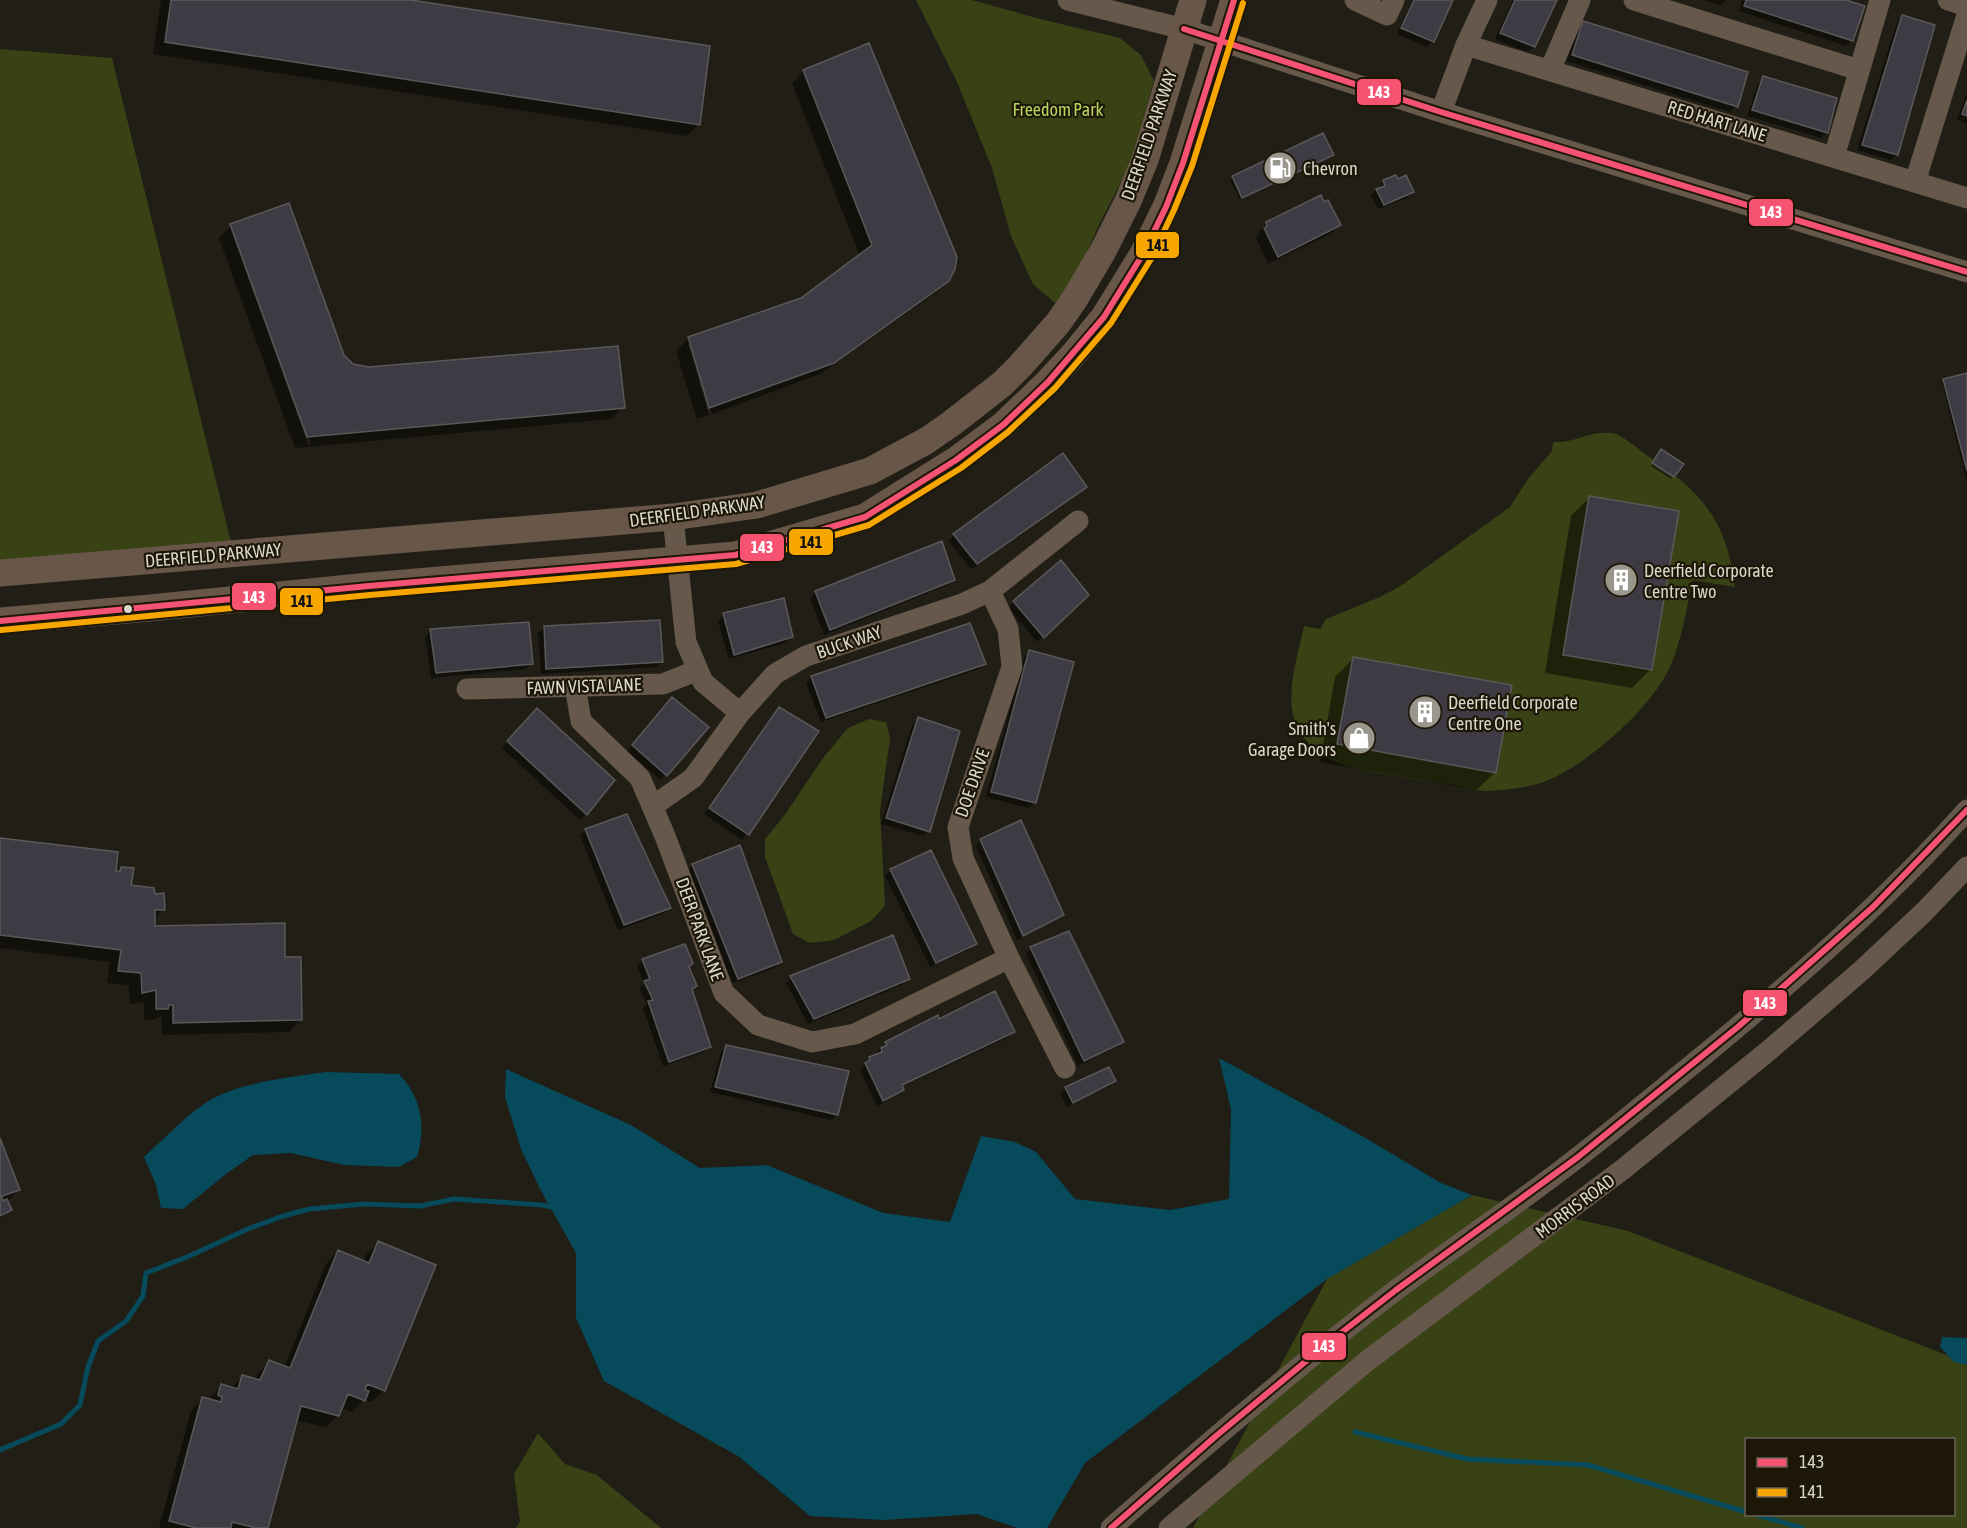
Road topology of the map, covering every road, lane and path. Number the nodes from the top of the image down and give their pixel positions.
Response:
1 (1068, 0) edge
2 (1193, 0) edge
3 (1234, 0) edge
4 (1355, 0) edge
5 (1394, 0) edge
6 (1487, 0) edge
7 (1580, 0) edge
8 (1634, 0) edge
9 (1880, 0) edge
10 (1948, 0) edge
11 (1967, 6) edge
12 (1967, 15) edge
13 (1184, 29) junction
14 (1221, 41) junction
15 (1466, 45) junction
16 (1550, 70) junction
17 (1859, 70) junction
18 (1441, 112) junction
19 (1834, 157) junction
20 (1915, 182) junction
21 (1967, 198) edge
22 (1967, 272) edge
23 (673, 517) junction
24 (1078, 521) dead end
25 (677, 560) junction
26 (0, 573) edge
27 (990, 591) junction
28 (0, 621) edge
29 (698, 670) junction
30 (575, 686) junction
31 (467, 690) dead end
32 (740, 713) junction
33 (653, 806) junction
34 (1967, 810) edge
35 (1967, 867) edge
36 (1009, 958) junction
37 (1065, 1068) dead end
38 (1111, 1528) edge
39 (1169, 1528) edge

1 - 13 street
2 - 13 main road, DEERFIELD PARKWAY
3 - 14 main road
4 - 5 street
6 - 15 street
7 - 16 street
8 - 17 street
9 - 17 street
10 - 11 street
12 - 20 street
13 - 14 street
13 - 23 main road, DEERFIELD PARKWAY
14 - 18 street
14 - 25 main road
15 - 16 street, RED HART LANE
15 - 18 street
16 - 19 street, RED HART LANE
17 - 19 street
18 - 22 street
19 - 20 street, RED HART LANE
20 - 21 street, RED HART LANE
23 - 25 street
23 - 26 main road, DEERFIELD PARKWAY
24 - 27 street, BUCK WAY
25 - 28 main road
25 - 29 street
27 - 32 street, BUCK WAY
27 - 36 street, DOE DRIVE
29 - 30 street, FAWN VISTA LANE
29 - 32 street
30 - 31 street, FAWN VISTA LANE
30 - 33 street, DEER PARK LANE
32 - 33 street, BUCK WAY
33 - 36 street, DEER PARK LANE
34 - 38 street, MORRIS ROAD
35 - 39 street, MORRIS ROAD
36 - 37 street, DOE DRIVE

